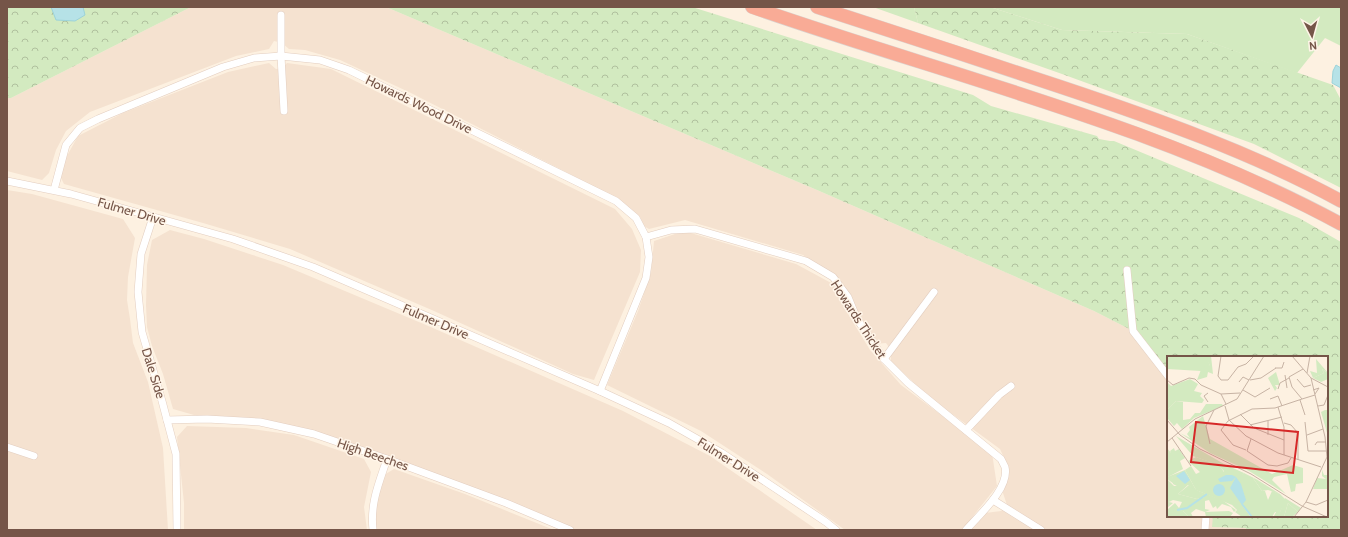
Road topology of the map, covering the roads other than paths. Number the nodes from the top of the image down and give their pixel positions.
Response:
1 (752, 7) edge
2 (817, 7) edge
3 (281, 15) dead end
4 (281, 56) junction
5 (284, 111) dead end
6 (7, 181) edge
7 (54, 190) junction
8 (1341, 202) edge
9 (153, 217) junction
10 (1341, 224) edge
11 (646, 237) junction
12 (1127, 270) dead end
13 (934, 292) dead end
14 (884, 359) junction
15 (1167, 375) edge
16 (1011, 386) dead end
17 (600, 391) junction
18 (167, 420) junction
19 (966, 430) junction
20 (7, 447) edge
21 (34, 456) dead end
22 (388, 459) junction
23 (993, 500) junction
24 (1206, 517) edge
25 (177, 530) edge
26 (373, 530) edge
27 (570, 530) edge
28 (836, 530) edge
29 (966, 530) edge
30 (1041, 530) edge
31 (1205, 530) edge

1 - 10 highway
2 - 8 highway
3 - 4 street
4 - 5 street
4 - 7 street, Howards Wood Drive
4 - 11 street, Howards Wood Drive
6 - 7 street, Fulmer Drive
7 - 9 street, Fulmer Drive
9 - 17 street, Fulmer Drive
9 - 18 street, Dale Side
11 - 14 street, Howards Thicket
11 - 17 street, Howards Wood Drive
12 - 15 street
13 - 14 street
14 - 19 street, Howards Thicket
16 - 19 street
17 - 28 street, Fulmer Drive
18 - 22 street, High Beeches
18 - 25 street, Dale Side
19 - 23 street, Howards Thicket
20 - 21 street
22 - 26 street
22 - 27 street, High Beeches
23 - 29 street, Howards Thicket
23 - 30 street
24 - 31 street

